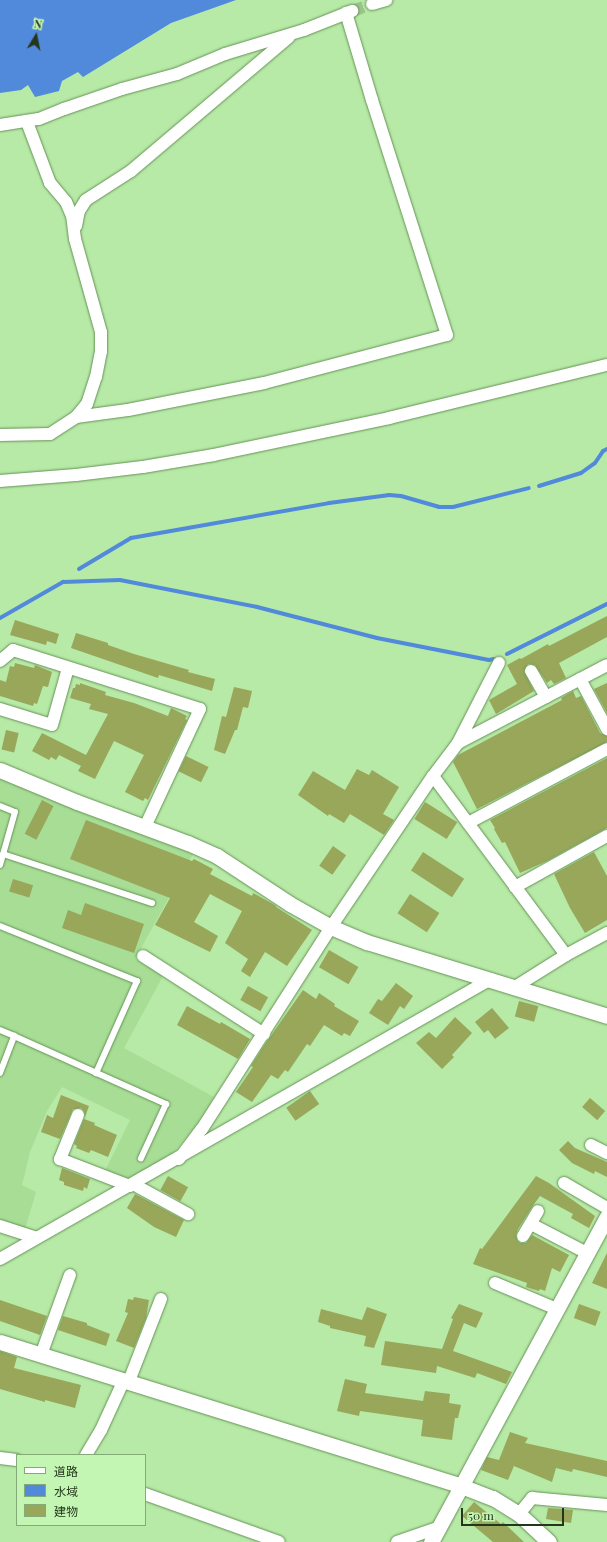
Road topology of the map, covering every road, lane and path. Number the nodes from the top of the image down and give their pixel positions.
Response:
1 (386, 0) edge
2 (372, 4) dead end
3 (295, 33) junction
4 (27, 122) junction
5 (0, 125) edge
6 (74, 232) junction
7 (607, 365) edge
8 (76, 417) junction
9 (0, 435) edge
10 (0, 481) edge
11 (0, 661) edge
12 (499, 663) dead end
13 (607, 665) edge
14 (68, 668) junction
15 (531, 671) dead end
16 (580, 679) junction
17 (546, 697) junction
18 (0, 709) edge
19 (607, 729) edge
20 (458, 743) junction
21 (607, 748) edge
22 (0, 770) edge
23 (433, 776) junction
24 (0, 806) edge
25 (468, 823) junction
26 (145, 827) junction
27 (607, 836) edge
28 (3, 854) junction
29 (0, 865) edge
30 (515, 887) junction
31 (152, 903) dead end
32 (0, 926) edge
33 (331, 927) junction
34 (607, 933) edge
35 (566, 955) junction
36 (143, 956) dead end
37 (491, 979) junction
38 (514, 987) junction
39 (607, 1016) edge
40 (0, 1030) edge
41 (264, 1034) junction
42 (14, 1036) junction
43 (0, 1073) edge
44 (96, 1073) junction
45 (78, 1115) dead end
46 (591, 1145) dead end
47 (607, 1153) edge
48 (141, 1158) dead end
49 (179, 1159) junction
50 (564, 1183) dead end
51 (132, 1185) junction
52 (607, 1208) edge
53 (538, 1211) dead end
54 (188, 1214) dead end
55 (607, 1216) edge
56 (531, 1224) junction
57 (0, 1226) edge
58 (523, 1236) dead end
59 (36, 1238) junction
60 (587, 1253) junction
61 (0, 1259) edge
62 (70, 1275) dead end
63 (496, 1283) dead end
64 (161, 1299) dead end
65 (557, 1310) junction
66 (0, 1342) edge
67 (41, 1355) junction
68 (126, 1381) junction
69 (87, 1454) edge
70 (0, 1458) edge
71 (16, 1460) edge
72 (461, 1486) junction
73 (146, 1494) edge
74 (607, 1505) edge
75 (519, 1514) junction
76 (440, 1527) junction
77 (279, 1542) edge
78 (397, 1542) edge
79 (431, 1542) edge
80 (549, 1542) edge

1 - 2 street
3 - 4 street
3 - 6 street
3 - 8 street
4 - 5 street
4 - 6 street
6 - 8 street
7 - 10 street
8 - 9 street
11 - 14 street
12 - 20 street
13 - 16 street
14 - 18 street
14 - 26 street
15 - 17 street
16 - 17 street
16 - 19 street
17 - 20 street
20 - 23 street
21 - 25 street
22 - 26 street
23 - 25 street
23 - 33 street
24 - 28 lane
25 - 30 street
26 - 33 street
27 - 30 street
28 - 29 lane
28 - 31 lane
30 - 35 street
32 - 44 lane
33 - 37 street
33 - 41 street
34 - 35 street
35 - 38 street
36 - 41 street
37 - 38 street
37 - 49 street
38 - 39 street
40 - 42 lane
41 - 49 street
42 - 43 lane
42 - 44 lane
44 - 48 lane
45 - 51 street
46 - 47 street
49 - 51 street
50 - 52 street
51 - 54 street
51 - 59 street
53 - 56 street
55 - 60 street
56 - 58 street
56 - 60 street
57 - 59 street
59 - 61 street
60 - 65 street
62 - 67 street
63 - 65 street
64 - 68 street
65 - 72 street
66 - 67 street
67 - 68 street
68 - 69 street
68 - 72 street
70 - 71 street
72 - 75 street
72 - 76 street
73 - 77 street
74 - 75 street
75 - 80 street
76 - 78 street
76 - 79 street

